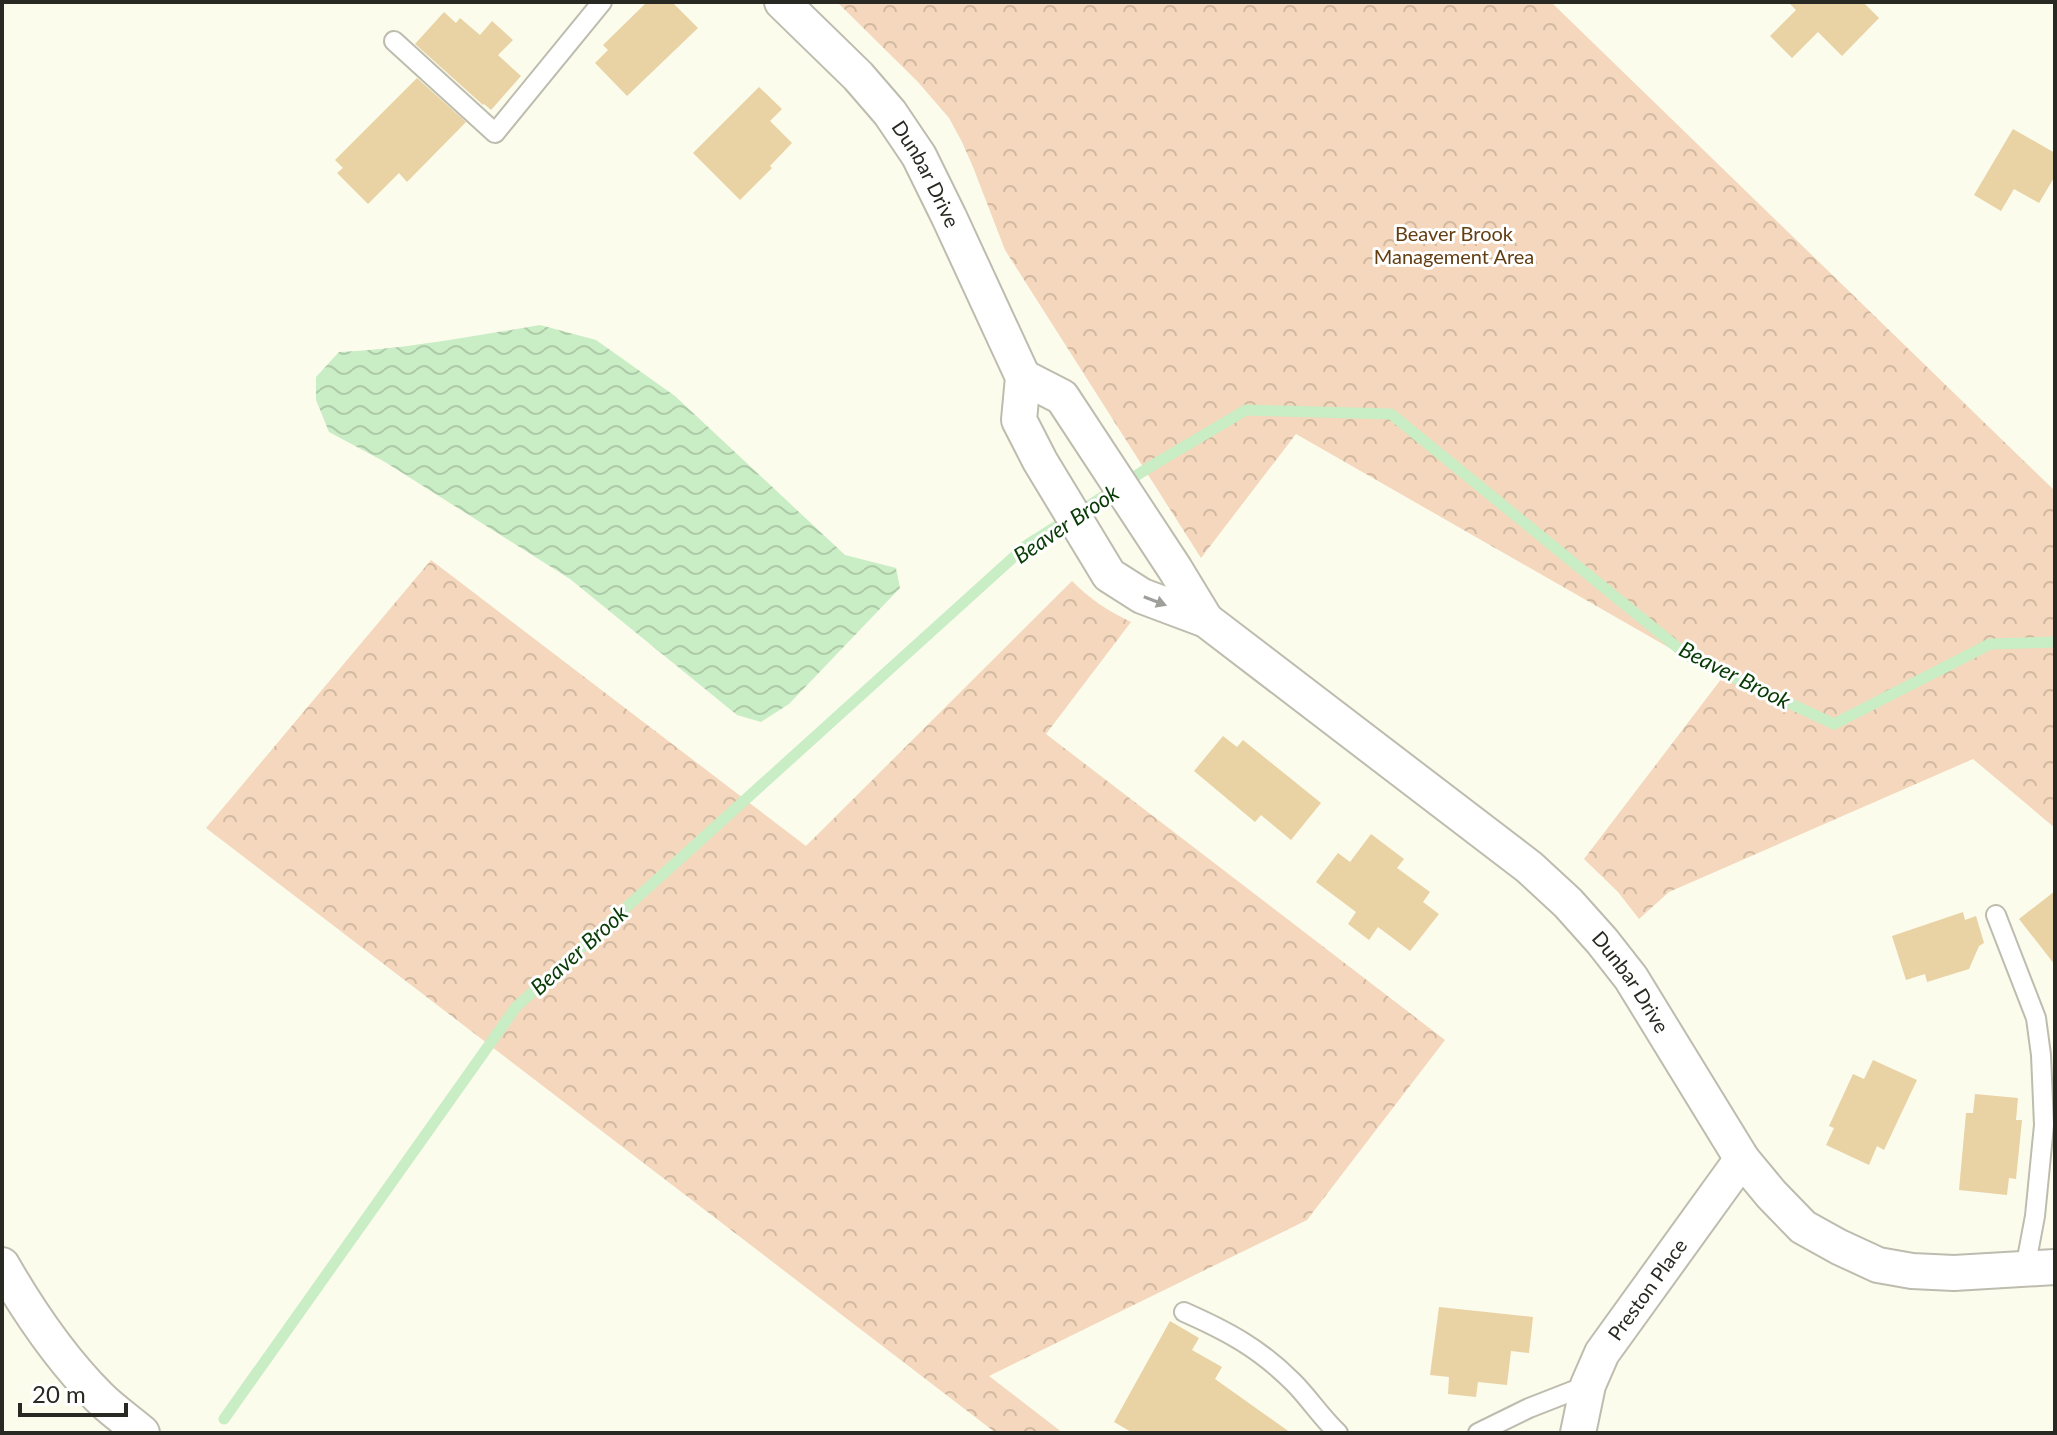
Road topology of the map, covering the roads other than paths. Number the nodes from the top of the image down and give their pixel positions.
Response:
1 (602, 2) edge
2 (782, 2) edge
3 (394, 41) dead end
4 (1023, 377) junction
5 (1206, 620) junction
6 (1996, 915) dead end
7 (1742, 1159) junction
8 (2, 1265) edge
9 (2040, 1268) edge
10 (1184, 1312) dead end
11 (1588, 1385) junction
12 (142, 1433) edge
13 (1338, 1433) edge
14 (1478, 1433) edge
15 (1578, 1433) edge

1 - 3 lane
2 - 4 street, Dunbar Drive
4 - 5 street, Dunbar Drive
4 -> 5 street, Dunbar Drive
5 - 7 street, Dunbar Drive
6 - 9 lane
7 - 9 street, Dunbar Drive
7 - 11 street, Preston Place
8 - 12 street
10 - 13 lane
11 - 14 lane
11 - 15 street, Preston Place

